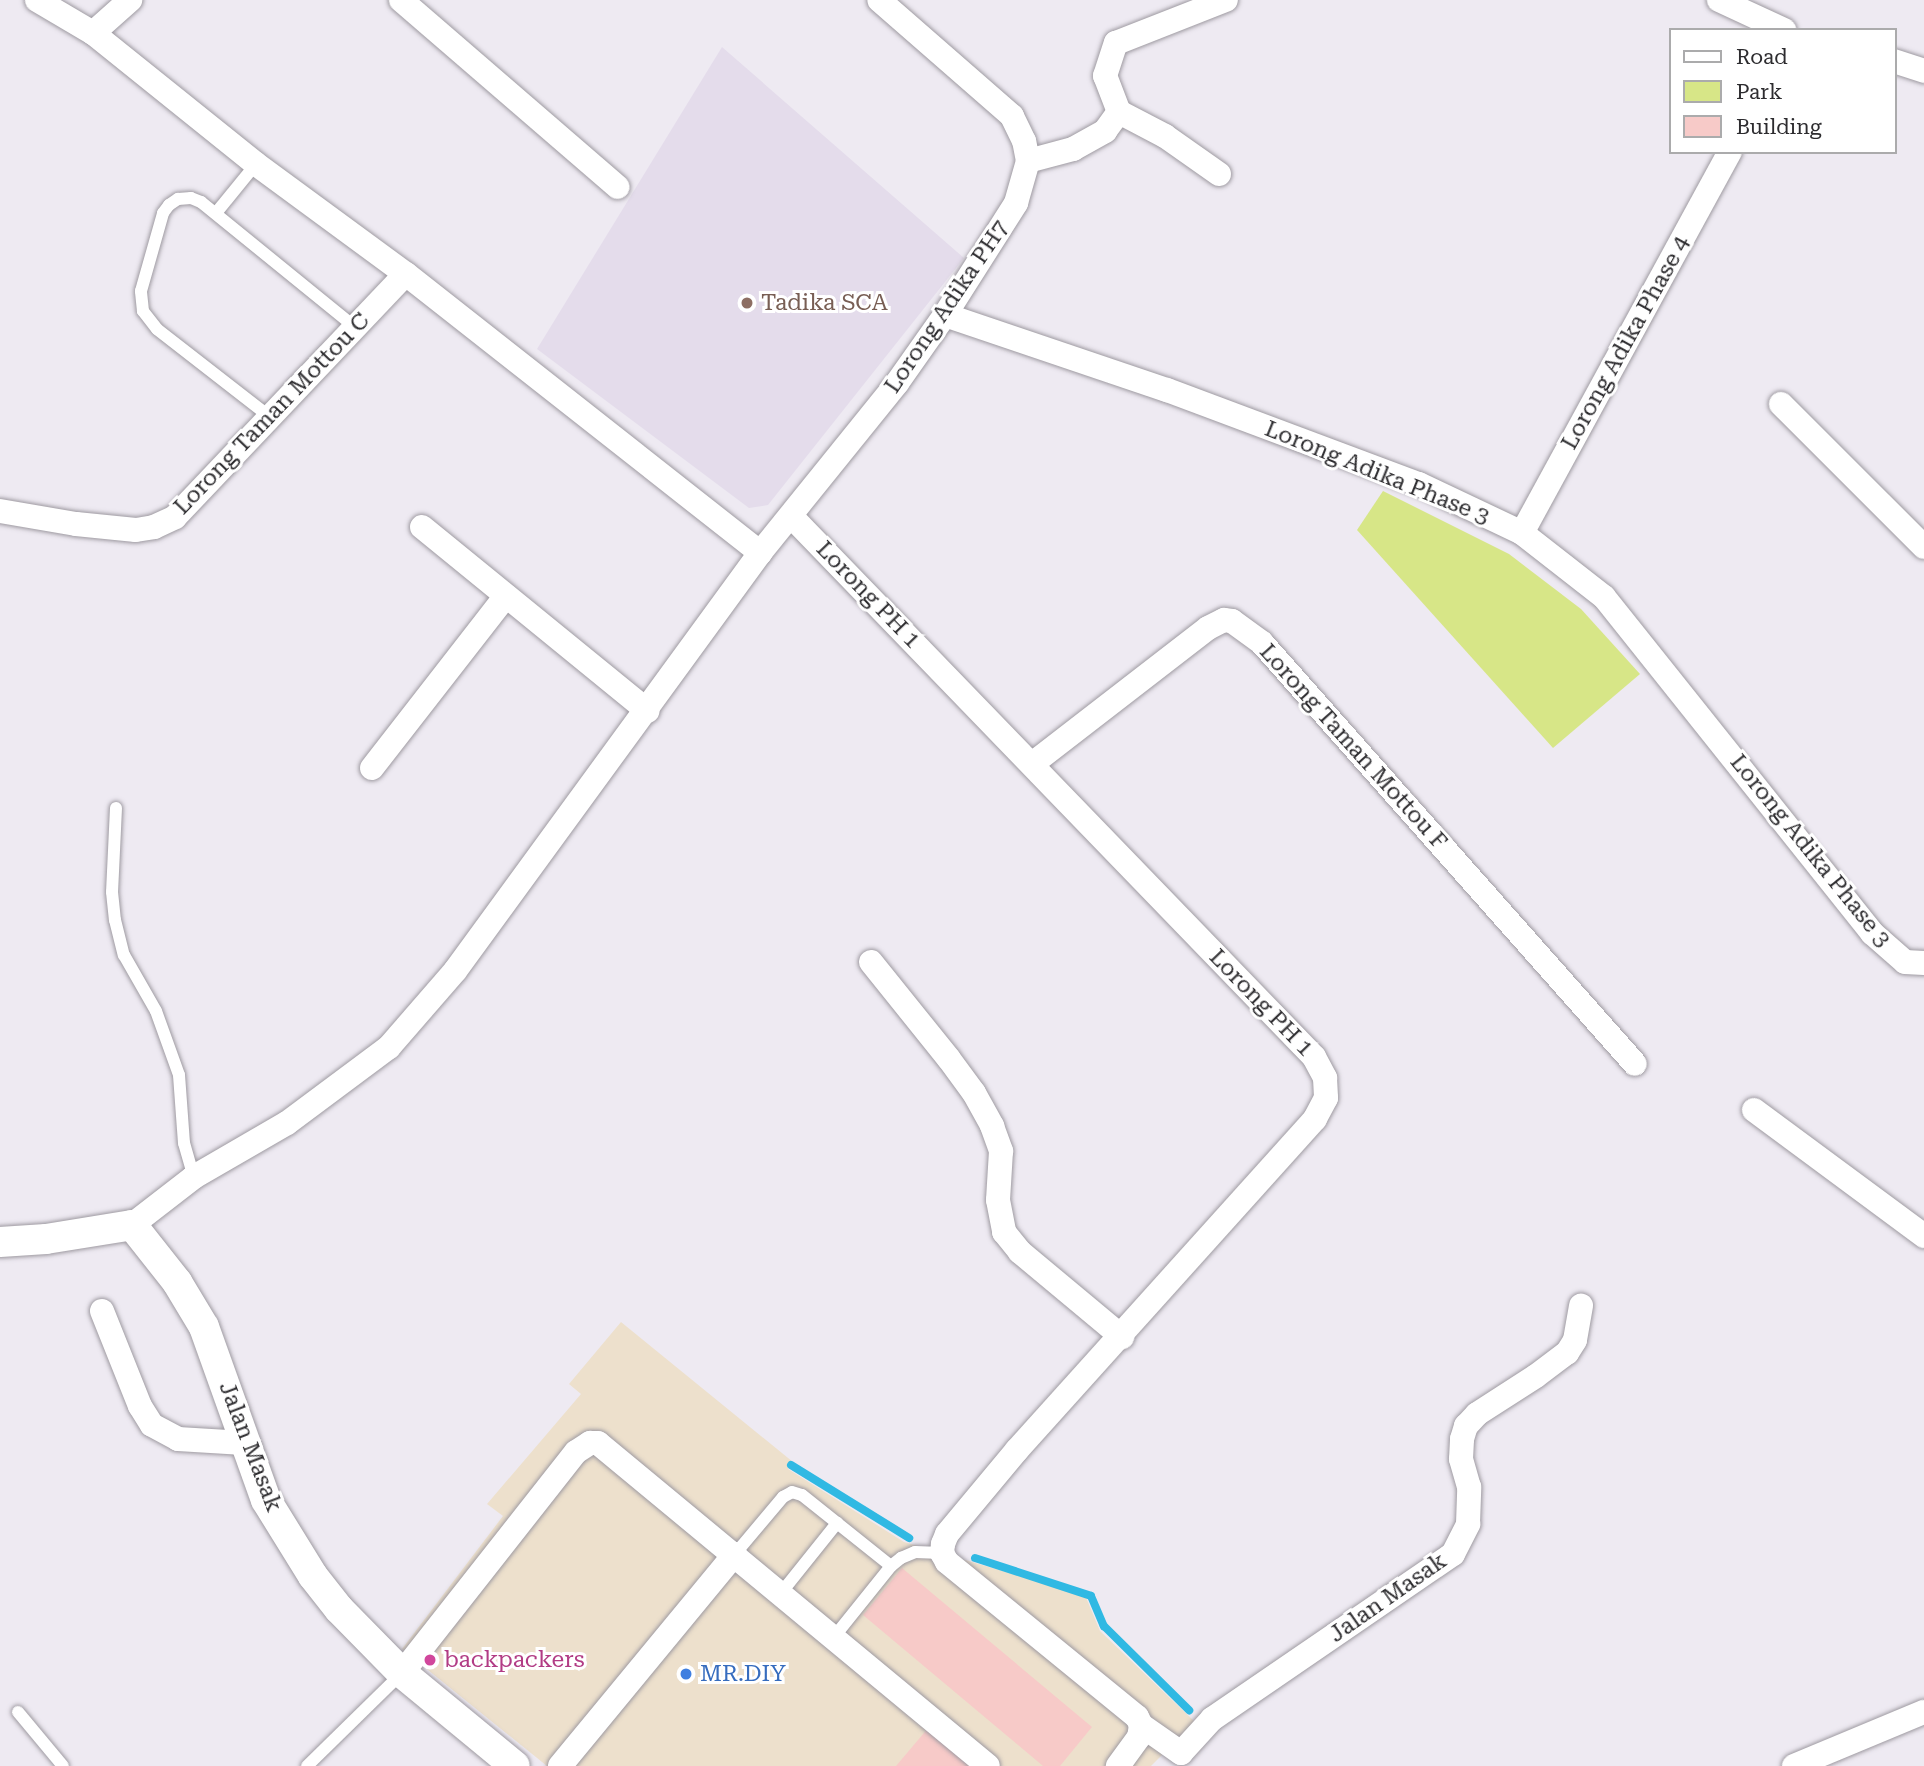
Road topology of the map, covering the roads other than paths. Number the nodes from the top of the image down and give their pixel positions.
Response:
1 (37, 0) edge
2 (130, 0) edge
3 (401, 0) edge
4 (879, 0) edge
5 (1226, 0) edge
6 (1719, 0) edge
7 (1780, 28) edge
8 (93, 33) junction
9 (1896, 62) edge
10 (1924, 71) edge
11 (1119, 112) junction
12 (1729, 154) edge
13 (1028, 160) junction
14 (256, 164) junction
15 (1219, 174) dead end
16 (618, 187) dead end
17 (216, 214) junction
18 (406, 274) junction
19 (946, 315) junction
20 (356, 328) junction
21 (1781, 404) dead end
22 (270, 417) junction
23 (0, 511) edge
24 (792, 517) junction
25 (422, 527) dead end
26 (1522, 533) junction
27 (1924, 547) edge
28 (760, 553) junction
29 (506, 596) junction
30 (648, 711) junction
31 (1032, 764) junction
32 (372, 768) dead end
33 (116, 808) dead end
34 (871, 961) dead end
35 (1924, 963) edge
36 (1634, 1064) dead end
37 (1754, 1110) dead end
38 (194, 1177) junction
39 (132, 1224) junction
40 (1924, 1236) edge
41 (0, 1242) edge
42 (1581, 1306) dead end
43 (103, 1311) dead end
44 (1122, 1337) junction
45 (244, 1443) junction
46 (837, 1523) junction
47 (942, 1553) junction
48 (734, 1554) junction
49 (891, 1566) junction
50 (781, 1592) junction
51 (834, 1637) junction
52 (402, 1673) junction
53 (18, 1712) dead end
54 (1924, 1712) edge
55 (1141, 1725) junction
56 (63, 1766) edge
57 (307, 1766) edge
58 (515, 1766) edge
59 (560, 1766) edge
60 (988, 1766) edge
61 (1118, 1766) edge
62 (1794, 1766) edge

1 - 8 street
2 - 8 street
3 - 16 street
4 - 13 street
5 - 11 street
6 - 7 street
8 - 14 street
9 - 10 street
11 - 13 street
11 - 15 street
12 - 26 street, Lorong Adika Phase 4
13 - 19 street, Lorong Adika PH7
14 - 17 lane
14 - 18 street
17 - 20 lane
17 - 22 lane
18 - 20 street, Lorong Taman Mottou C
18 - 28 street
19 - 24 street, Lorong Adika PH7
19 - 26 street, Lorong Adika Phase 3
20 - 22 street, Lorong Taman Mottou C
21 - 27 street
22 - 23 street, Lorong Taman Mottou C
24 - 28 street, Lorong Adika PH7
24 - 31 street, Lorong PH 1
25 - 29 street
26 - 35 street, Lorong Adika Phase 3
28 - 30 street, Lorong Adika PH7
29 - 30 street
29 - 32 street
30 - 38 street, Lorong Adika PH7
31 - 36 street, Lorong Taman Mottou F
31 - 44 street, Lorong PH 1
33 - 38 lane
34 - 44 street
37 - 40 street
38 - 39 street, Lorong Adika PH7
39 - 41 street
39 - 45 street, Jalan Masak
42 - 55 street, Jalan Masak
43 - 45 street
44 - 47 street, Lorong PH 1
45 - 52 street, Jalan Masak
46 - 48 lane
46 - 49 lane
46 - 50 lane
47 - 49 lane
47 - 55 street
48 - 50 street
48 - 52 street
48 - 59 street
49 - 51 lane
50 - 51 street
51 - 60 street
52 - 57 lane
52 - 58 street, Jalan Masak
53 - 56 lane
54 - 62 street
55 - 61 street

